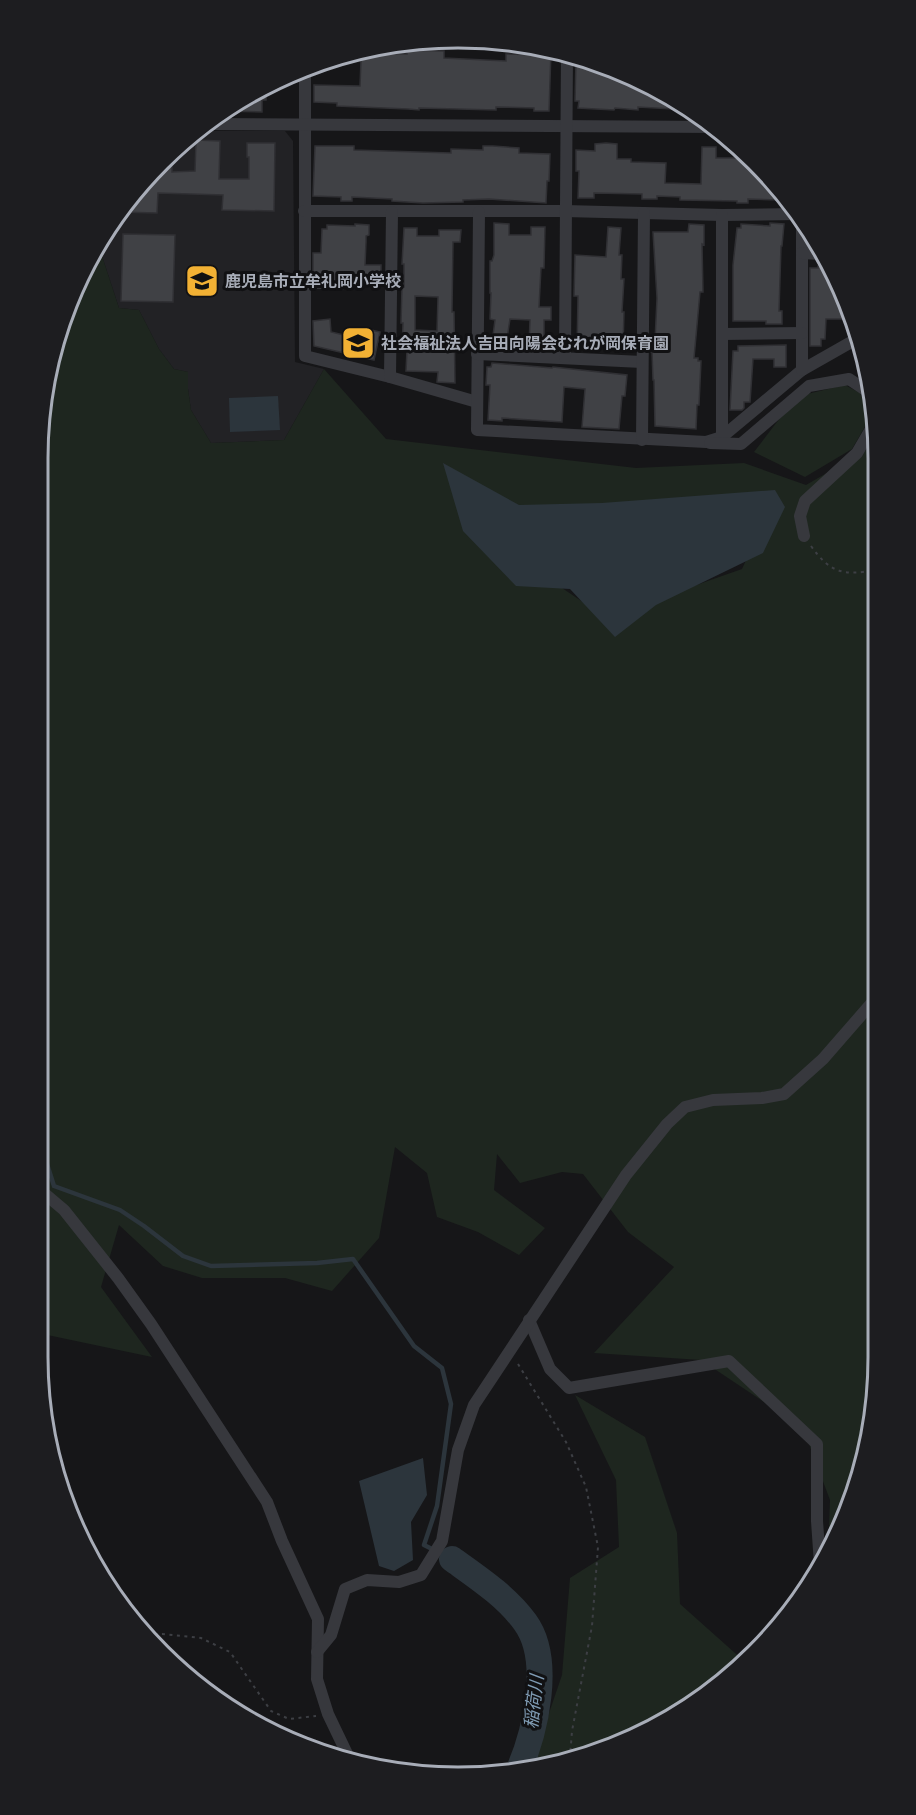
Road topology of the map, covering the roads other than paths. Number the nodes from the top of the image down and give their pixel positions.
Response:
1 (567, 63) edge
2 (305, 77) edge
3 (220, 124) edge
4 (306, 124) junction
5 (567, 127) junction
6 (700, 127) edge
7 (304, 211) junction
8 (565, 211) junction
9 (392, 212) junction
10 (479, 212) junction
11 (644, 213) junction
12 (787, 214) edge
13 (722, 215) junction
14 (802, 235) edge
15 (802, 253) junction
16 (813, 254) edge
17 (802, 333) junction
18 (722, 334) junction
19 (851, 342) edge
20 (477, 354) junction
21 (565, 357) junction
22 (642, 362) junction
23 (802, 369) junction
24 (390, 376) junction
25 (861, 387) edge
26 (477, 402) junction
27 (867, 435) edge
28 (722, 437) junction
29 (642, 440) junction
30 (706, 442) junction
31 (804, 536) road end
32 (868, 1007) edge
33 (48, 1196) edge
34 (529, 1320) junction
35 (819, 1551) edge
36 (317, 1652) junction
37 (346, 1751) edge

1 - 5 street
2 - 4 street
3 - 4 street
4 - 5 street
4 - 7 street
5 - 6 street
5 - 8 street
7 - 9 street
7 - 24 street
8 - 10 street
8 - 11 street
8 - 21 street
9 - 10 street
9 - 24 street
10 - 20 street
11 - 13 street
11 - 22 street
12 - 13 street
13 - 18 street
14 - 15 street
15 - 16 street
15 - 17 street
17 - 18 street
17 - 23 street
18 - 28 street
19 - 23 street
20 - 21 street
20 - 26 street
21 - 22 street
22 - 29 street
23 - 28 street
24 - 26 street
25 - 30 street
26 - 29 street
27 - 31 street
28 - 30 street
29 - 30 street
32 - 34 street
33 - 36 street
34 - 35 street
34 - 36 street
36 - 37 street

